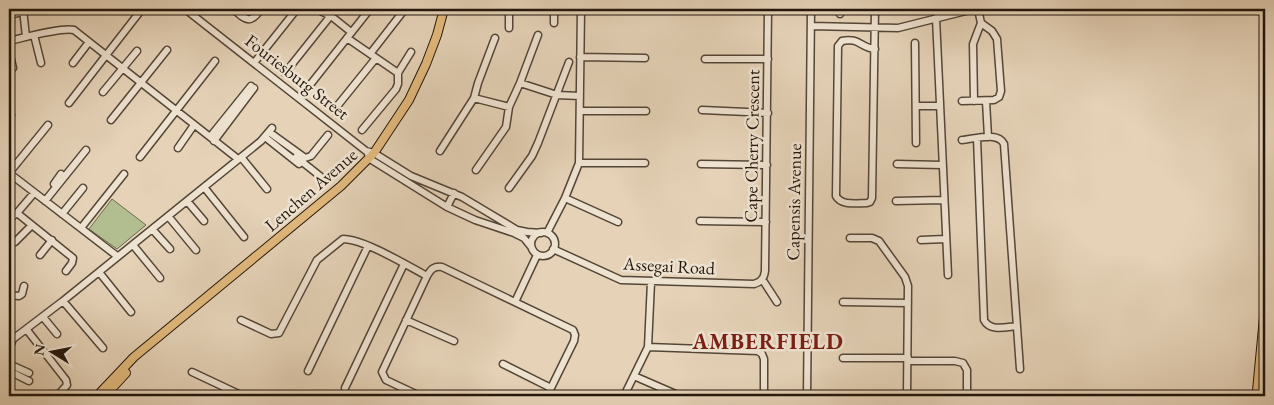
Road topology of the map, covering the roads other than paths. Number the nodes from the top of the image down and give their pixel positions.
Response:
1 (35, 9) edge
2 (142, 9) edge
3 (185, 9) edge
4 (233, 9) edge
5 (261, 9) edge
6 (297, 9) edge
7 (316, 9) edge
8 (327, 9) edge
9 (336, 9) edge
10 (370, 9) edge
11 (405, 9) edge
12 (444, 9) edge
13 (510, 9) edge
14 (554, 9) edge
15 (581, 9) edge
16 (768, 9) edge
17 (811, 9) edge
18 (875, 9) edge
19 (976, 9) edge
20 (23, 10) edge
21 (9, 15) edge
22 (331, 16) junction
23 (936, 18) junction
24 (554, 23) dead end
25 (981, 23) junction
26 (811, 26) junction
27 (875, 27) junction
28 (508, 28) dead end
29 (349, 35) junction
30 (538, 35) dead end
31 (34, 36) junction
32 (26, 37) junction
33 (495, 38) dead end
34 (9, 41) edge
35 (89, 42) junction
36 (915, 43) dead end
37 (875, 49) junction
38 (167, 50) dead end
39 (9, 51) edge
40 (137, 51) dead end
41 (411, 52) dead end
42 (105, 55) junction
43 (373, 56) junction
44 (580, 57) junction
45 (645, 58) dead end
46 (705, 59) dead end
47 (768, 59) junction
48 (215, 61) dead end
49 (569, 62) dead end
50 (41, 63) dead end
51 (73, 63) dead end
52 (254, 63) junction
53 (13, 68) dead end
54 (122, 68) junction
55 (285, 74) dead end
56 (398, 74) junction
57 (141, 83) junction
58 (520, 83) junction
59 (253, 87) dead end
60 (306, 90) dead end
61 (104, 92) dead end
62 (557, 95) junction
63 (580, 96) junction
64 (474, 98) junction
65 (962, 101) dead end
66 (974, 101) junction
67 (986, 101) junction
68 (69, 103) dead end
69 (916, 106) junction
70 (940, 106) junction
71 (509, 107) junction
72 (176, 110) junction
73 (334, 110) dead end
74 (702, 110) dead end
75 (580, 111) junction
76 (646, 111) dead end
77 (768, 113) junction
78 (224, 116) dead end
79 (111, 120) dead end
80 (48, 125) dead end
81 (194, 125) junction
82 (362, 130) dead end
83 (268, 133) junction
84 (328, 134) dead end
85 (988, 137) junction
86 (210, 138) junction
87 (977, 138) junction
88 (962, 140) dead end
89 (916, 143) dead end
90 (178, 148) dead end
91 (86, 150) dead end
92 (440, 151) dead end
93 (370, 154) junction
94 (140, 157) dead end
95 (239, 158) junction
96 (578, 163) junction
97 (644, 164) dead end
98 (701, 164) dead end
99 (898, 164) dead end
100 (767, 165) junction
101 (942, 165) junction
102 (306, 169) dead end
103 (476, 170) dead end
104 (9, 173) edge
105 (61, 174) dead end
106 (124, 174) dead end
107 (320, 176) dead end
108 (204, 187) junction
109 (83, 188) dead end
110 (268, 188) dead end
111 (509, 188) dead end
112 (34, 192) junction
113 (454, 193) junction
114 (565, 198) junction
115 (44, 200) junction
116 (943, 200) junction
117 (187, 201) junction
118 (896, 201) dead end
119 (447, 207) junction
120 (17, 213) junction
121 (62, 214) junction
122 (168, 216) junction
123 (9, 219) edge
124 (700, 221) dead end
125 (204, 222) dead end
126 (618, 222) dead end
127 (766, 222) junction
128 (31, 226) junction
129 (81, 228) junction
130 (152, 229) junction
131 (544, 233) junction
132 (244, 237) dead end
133 (850, 238) dead end
134 (945, 239) junction
135 (52, 240) junction
136 (921, 240) dead end
137 (15, 242) dead end
138 (132, 246) junction
139 (368, 246) junction
140 (532, 248) junction
141 (170, 249) dead end
142 (553, 249) junction
143 (196, 250) dead end
144 (40, 255) dead end
145 (537, 255) junction
146 (118, 256) junction
147 (404, 264) junction
148 (66, 271) dead end
149 (150, 271) dead end
150 (99, 272) junction
151 (948, 275) dead end
152 (427, 276) junction
153 (160, 278) dead end
154 (761, 281) junction
155 (650, 282) junction
156 (24, 286) dead end
157 (9, 294) edge
158 (62, 302) junction
159 (515, 302) junction
160 (777, 302) dead end
161 (843, 302) dead end
162 (908, 303) junction
163 (131, 312) dead end
164 (1265, 312) edge
165 (43, 317) junction
166 (241, 320) dead end
167 (406, 320) junction
168 (1017, 326) junction
169 (28, 329) junction
170 (57, 334) dead end
171 (11, 338) edge
172 (454, 341) dead end
173 (100, 347) dead end
174 (648, 347) junction
175 (9, 349) edge
176 (142, 352) junction
177 (843, 358) dead end
178 (908, 359) junction
179 (9, 364) edge
180 (503, 364) dead end
181 (58, 365) dead end
182 (1020, 369) dead end
183 (9, 371) edge
184 (308, 371) dead end
185 (192, 372) dead end
186 (634, 376) junction
187 (345, 388) dead end
188 (551, 388) junction
189 (9, 393) edge
190 (58, 395) edge
191 (16, 396) edge
192 (97, 396) edge
193 (105, 396) edge
194 (243, 396) edge
195 (420, 396) edge
196 (547, 396) edge
197 (624, 396) edge
198 (680, 396) edge
199 (764, 396) edge
200 (806, 396) edge
201 (907, 396) edge
202 (967, 396) edge
203 (1257, 396) edge

1 - 20 street
2 - 42 street
3 - 52 street, Fouriesburg Street
4 - 5 street
6 - 52 street
7 - 22 street
8 - 22 street
9 - 22 street
10 - 29 street
11 - 43 street
12 - 93 main road, Lenchen Avenue
13 - 28 street
14 - 24 street
15 - 44 street
16 - 47 street, Cape Cherry Crescent
17 - 26 street, Capensis Avenue
18 - 27 street
19 - 23 street
19 - 25 street
20 - 21 street
20 - 32 street
22 - 29 street
22 - 55 street
23 - 27 street
23 - 70 street
25 - 66 street
25 - 67 street
26 - 27 street
26 - 200 street, Capensis Avenue
27 - 37 street
29 - 43 street
29 - 60 street
30 - 58 street
31 - 32 street
31 - 35 street
31 - 50 street
32 - 34 street
33 - 64 street
35 - 42 street
35 - 51 street
36 - 69 street
37 - 37 street
38 - 57 street
39 - 53 street
40 - 54 street
41 - 56 street
42 - 54 street
42 - 68 street
43 - 56 street
43 - 73 street
44 - 45 street
44 - 63 street
46 - 47 street
47 - 77 street, Cape Cherry Crescent
48 - 72 street
49 - 62 street
52 - 93 street, Fouriesburg Street
54 - 57 street
54 - 61 street
56 - 82 street
57 - 72 street
57 - 79 street
58 - 62 street
58 - 71 street
59 - 86 street
62 - 63 street
62 - 111 street
63 - 75 street
64 - 71 street
64 - 92 street
65 - 66 street
66 - 67 street
67 - 85 street
69 - 70 street
69 - 89 street
70 - 101 street
71 - 103 street
72 - 81 street
72 - 94 street
74 - 77 street
75 - 76 street
75 - 96 street
77 - 100 street, Cape Cherry Crescent
78 - 86 street
80 - 104 street
81 - 86 street
81 - 90 street
83 - 84 street
83 - 95 street
83 - 102 street
83 - 107 street
85 - 87 street
85 - 168 street
86 - 95 street
87 - 88 street
87 - 168 street
91 - 115 street
93 - 113 street
93 - 119 street
93 - 176 main road, Lenchen Avenue
95 - 108 street
95 - 110 street
96 - 97 street
96 - 114 street
98 - 100 street
99 - 101 street
100 - 127 street, Cape Cherry Crescent
101 - 116 street
104 - 112 street
105 - 115 street
106 - 129 street
108 - 117 street
108 - 132 street
109 - 121 street
112 - 115 street
112 - 120 street
113 - 119 street
113 - 131 street
114 - 126 street
114 - 131 street
115 - 121 street
116 - 118 street
116 - 134 street
117 - 122 street
117 - 125 street
119 - 140 street
120 - 123 street
120 - 128 street
121 - 129 street
122 - 130 street
122 - 143 street
124 - 127 street
127 - 154 street, Cape Cherry Crescent
128 - 135 street
128 - 137 street
129 - 146 street
130 - 138 street
130 - 141 street
131 - 140 street
131 - 142 street
133 - 162 street
134 - 136 street
134 - 151 street
135 - 144 street
135 - 148 street
138 - 146 street
138 - 149 street
138 - 153 street
139 - 147 street
139 - 166 street
139 - 184 street
140 - 145 street
142 - 145 street
142 - 155 street, Assegai Road
145 - 159 street
146 - 150 street
147 - 152 street
147 - 187 street
150 - 158 street
150 - 163 street
152 - 159 street
152 - 167 street
154 - 155 street, Assegai Road
154 - 160 street
155 - 174 street
156 - 157 street
158 - 165 street
158 - 173 street
159 - 188 street
161 - 162 street
162 - 178 street
164 - 203 highway
165 - 169 street
165 - 170 street
167 - 172 street
167 - 195 street
168 - 182 street
169 - 171 street
169 - 181 street
169 - 190 street
171 - 175 street
174 - 186 street
174 - 199 street
176 - 192 main road, Lenchen Avenue
176 - 193 main road, Lenchen Avenue
177 - 178 street
178 - 201 street
178 - 202 street
179 - 183 street
180 - 188 street
185 - 194 street
186 - 197 street
186 - 198 street
188 - 196 street
189 - 191 street

